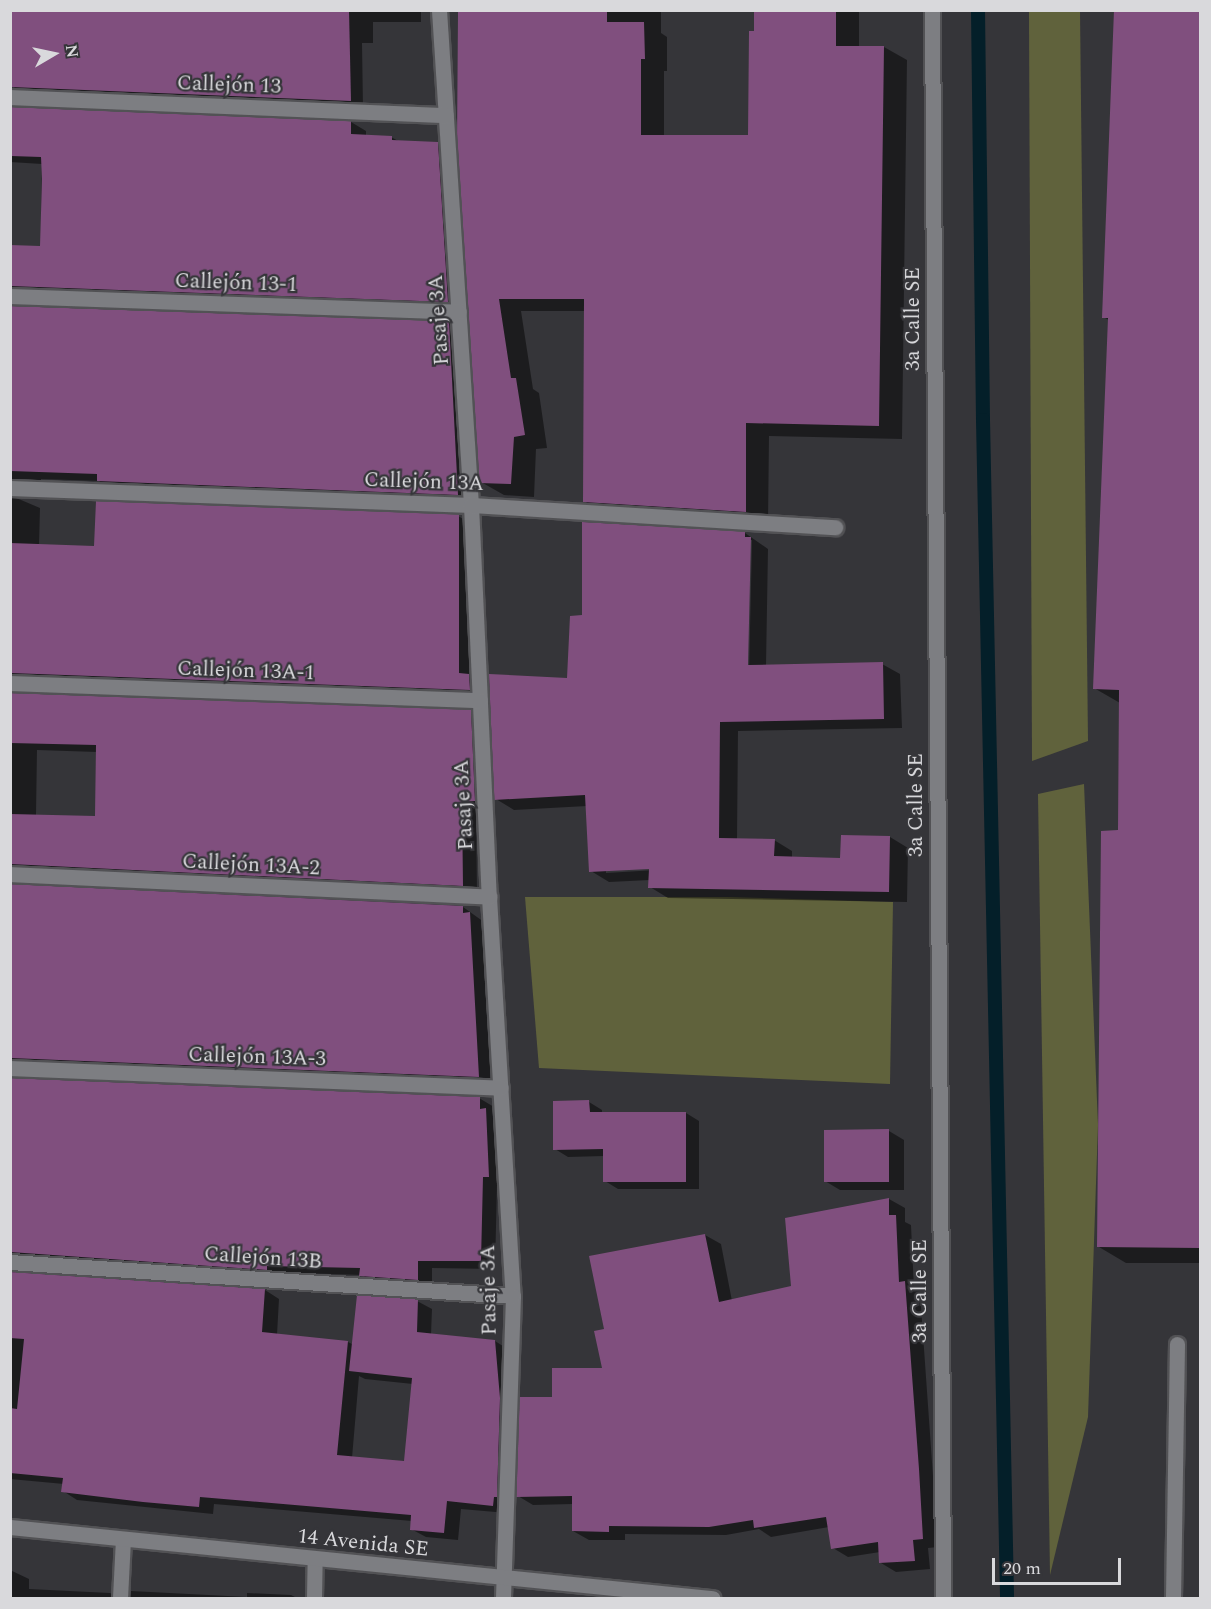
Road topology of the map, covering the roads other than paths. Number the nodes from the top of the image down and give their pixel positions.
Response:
1 (439, 10) edge
2 (932, 10) edge
3 (10, 97) edge
4 (446, 115) junction
5 (10, 296) edge
6 (459, 312) junction
7 (10, 488) edge
8 (471, 505) junction
9 (835, 526) dead end
10 (10, 683) edge
11 (480, 700) junction
12 (10, 874) edge
13 (489, 897) junction
14 (10, 1068) edge
15 (501, 1088) junction
16 (10, 1262) edge
17 (513, 1296) junction
18 (1178, 1344) dead end
19 (10, 1527) edge
20 (123, 1539) junction
21 (315, 1559) junction
22 (504, 1577) junction
23 (120, 1599) edge
24 (314, 1599) edge
25 (503, 1599) edge
26 (712, 1599) edge
27 (943, 1599) edge
28 (1173, 1599) edge

1 - 4 street, Pasaje 3A
2 - 27 street, 3a Calle SE
3 - 4 street, Callejón 13
4 - 6 street, Pasaje 3A
5 - 6 street, Callejón 13-1
6 - 8 street, Pasaje 3A
7 - 8 street, Callejón 13A
8 - 9 street, Callejón 13A
8 - 11 street, Pasaje 3A
10 - 11 street, Callejón 13A-1
11 - 13 street, Pasaje 3A
12 - 13 street, Callejón 13A-2
13 - 15 street, Pasaje 3A
14 - 15 street, Callejón 13A-3
15 - 17 street, Pasaje 3A
16 - 17 street, Callejón 13B
17 - 22 street, Pasaje 3A
18 - 28 street
19 - 20 street, 14 Avenida SE
20 - 21 street, 14 Avenida SE
20 - 23 street
21 - 22 street, 14 Avenida SE
21 - 24 street
22 - 25 street, Pasaje 3A
22 - 26 street, 14 Avenida SE

